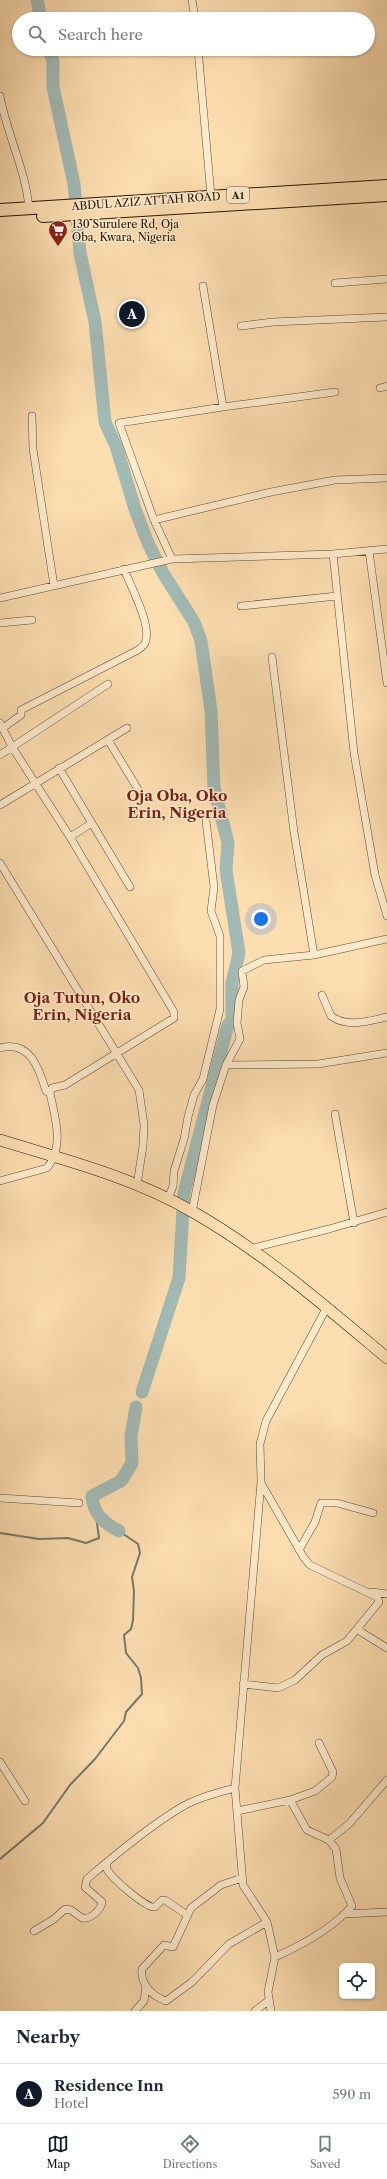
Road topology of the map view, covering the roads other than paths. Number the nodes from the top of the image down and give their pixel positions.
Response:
1 (192, 0) edge
2 (194, 12) edge
3 (199, 56) edge
4 (0, 96) edge
5 (387, 186) edge
6 (387, 195) edge
7 (211, 196) junction
8 (29, 209) junction
9 (0, 210) edge
10 (89, 210) junction
11 (67, 211) junction
12 (0, 218) edge
13 (387, 279) edge
14 (335, 283) dead end
15 (203, 286) dead end
16 (387, 317) edge
17 (241, 326) dead end
18 (335, 392) dead end
19 (223, 407) junction
20 (32, 416) dead end
21 (387, 478) edge
22 (154, 520) junction
23 (387, 549) edge
24 (369, 551) junction
25 (333, 554) junction
26 (169, 559) junction
27 (124, 569) junction
28 (54, 586) junction
29 (337, 596) junction
30 (0, 598) edge
31 (241, 606) dead end
32 (32, 620) dead end
33 (0, 623) edge
34 (272, 657) dead end
35 (387, 683) edge
36 (108, 684) dead end
37 (1, 725) edge
38 (127, 728) dead end
39 (108, 740) junction
40 (12, 747) junction
41 (0, 755) edge
42 (59, 768) junction
43 (35, 783) junction
44 (139, 791) dead end
45 (0, 805) edge
46 (206, 821) dead end
47 (92, 824) junction
48 (70, 837) junction
49 (0, 863) edge
50 (130, 888) dead end
51 (387, 916) edge
52 (387, 939) edge
53 (314, 955) junction
54 (322, 995) dead end
55 (387, 1017) edge
56 (0, 1048) edge
57 (116, 1053) junction
58 (387, 1053) edge
59 (226, 1065) junction
60 (50, 1093) junction
61 (336, 1114) dead end
62 (0, 1140) edge
63 (52, 1156) junction
64 (0, 1181) edge
65 (137, 1185) junction
66 (168, 1199) junction
67 (190, 1211) junction
68 (387, 1212) edge
69 (354, 1223) junction
70 (249, 1249) junction
71 (327, 1307) junction
72 (387, 1358) edge
73 (261, 1482) junction
74 (0, 1498) edge
75 (79, 1503) dead end
76 (373, 1513) dead end
77 (299, 1550) junction
78 (362, 1590) junction
79 (387, 1594) edge
80 (358, 1630) junction
81 (387, 1648) edge
82 (243, 1684) junction
83 (319, 1743) dead end
84 (0, 1762) edge
85 (387, 1780) edge
86 (235, 1788) junction
87 (290, 1800) junction
88 (25, 1801) dead end
89 (237, 1811) junction
90 (329, 1840) junction
91 (107, 1862) junction
92 (242, 1878) junction
93 (387, 1912) edge
94 (345, 1914) junction
95 (187, 1915) junction
96 (267, 1922) junction
97 (34, 1931) dead end
98 (275, 1957) junction
99 (146, 1986) junction
100 (268, 2001) junction
101 (135, 2011) edge
102 (255, 2011) edge
103 (271, 2011) edge

1 - 2 street
3 - 7 street
4 - 8 street
5 - 7 highway, ABDUL AZIZ ATTAH ROAD / A1
6 - 10 highway, ABDUL AZIZ ATTAH ROAD / A1
7 - 10 highway, ABDUL AZIZ ATTAH ROAD / A1
8 - 9 highway, ABDUL AZIZ ATTAH ROAD / A1
8 - 11 highway, ABDUL AZIZ ATTAH ROAD / A1
10 - 11 highway, ABDUL AZIZ ATTAH ROAD / A1
11 - 12 highway, ABDUL AZIZ ATTAH ROAD / A1
13 - 14 street
15 - 19 street
16 - 17 street
18 - 19 street
19 - 22 street
20 - 28 street
21 - 22 street
22 - 26 street
23 - 24 street
24 - 25 street
24 - 35 street
25 - 26 street
25 - 29 street
26 - 27 street
27 - 28 street
27 - 37 street
28 - 30 street
29 - 31 street
29 - 51 street
32 - 33 street
34 - 53 street
36 - 40 street
37 - 40 street
38 - 39 street
39 - 42 street
39 - 44 street
40 - 41 street
40 - 43 street
42 - 43 street
42 - 47 street
43 - 45 street
43 - 48 street
46 - 66 street
47 - 48 street
47 - 50 street
48 - 57 street
49 - 57 street
52 - 53 street
53 - 59 street
54 - 55 street
56 - 60 street
57 - 60 street
57 - 65 street
58 - 59 street
59 - 67 street
60 - 63 street
61 - 69 street
62 - 63 main road
63 - 64 street
63 - 65 main road
65 - 66 main road
66 - 67 main road
67 - 70 main road
68 - 69 street
69 - 70 street
70 - 71 main road
71 - 72 main road
71 - 73 street
73 - 77 street
73 - 82 street
74 - 75 street
76 - 77 street
77 - 78 street
78 - 79 street
78 - 80 street
80 - 81 street
80 - 82 street
82 - 86 street
83 - 87 street
84 - 88 street
85 - 90 street
86 - 89 street
86 - 91 street
87 - 89 street
87 - 90 street
89 - 92 street
90 - 94 street
91 - 95 street
91 - 97 street
92 - 95 street
92 - 96 street
93 - 94 street
94 - 98 street
95 - 99 street
96 - 98 street
96 - 99 street
98 - 100 street
99 - 101 street
100 - 102 street
100 - 103 street

